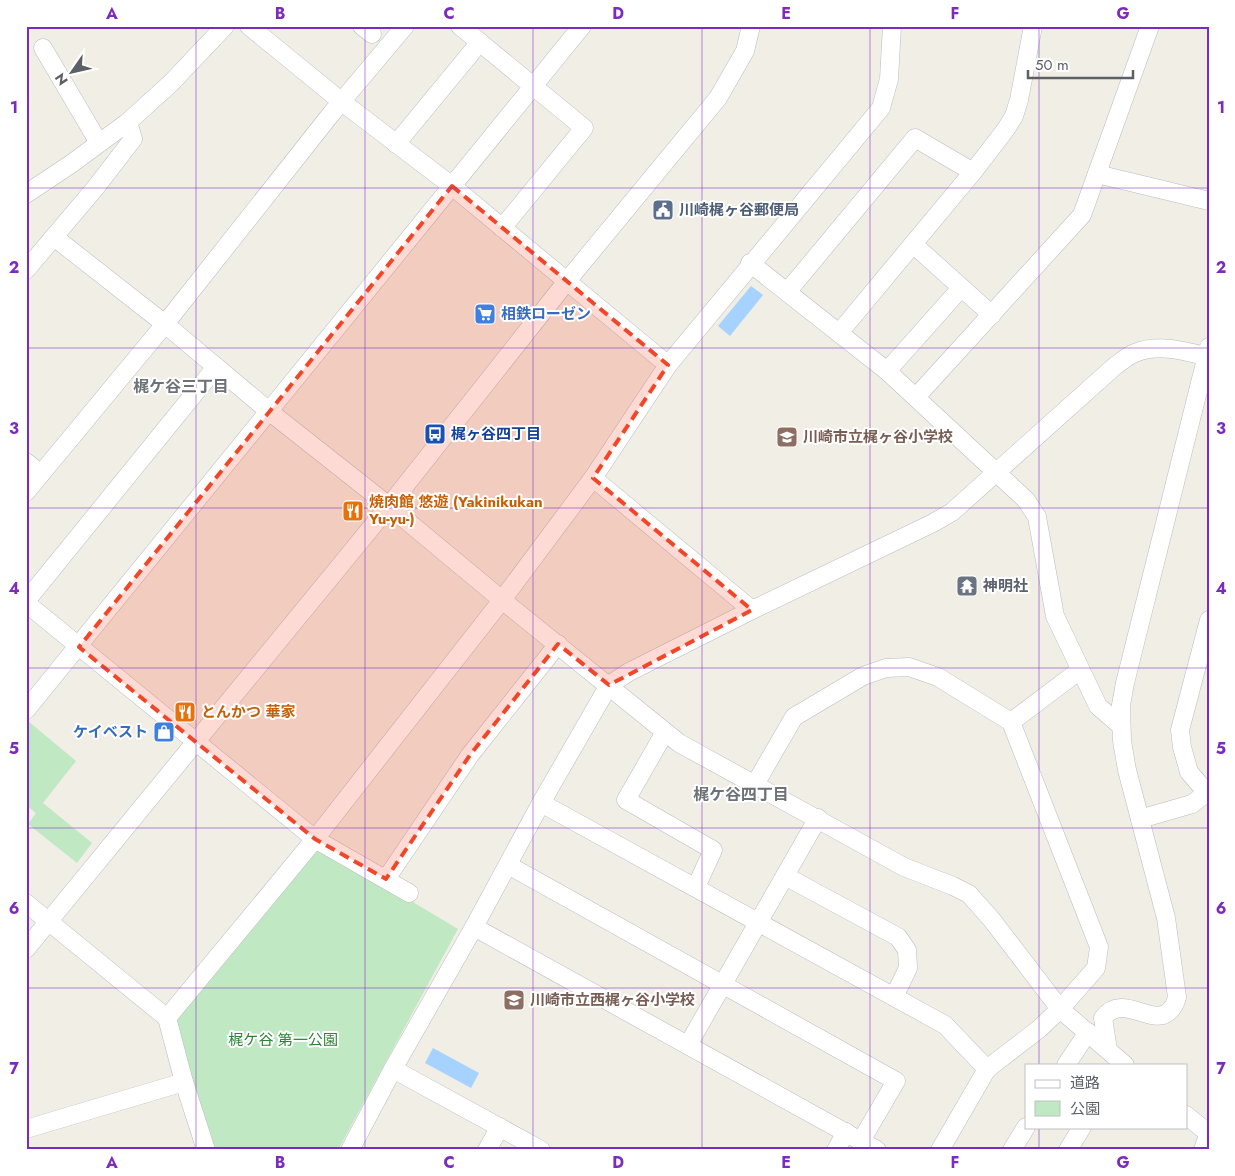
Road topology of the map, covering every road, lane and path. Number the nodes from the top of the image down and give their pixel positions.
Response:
1 (226, 26) edge
2 (249, 26) edge
3 (405, 26) edge
4 (460, 26) edge
5 (582, 26) edge
6 (751, 26) edge
7 (892, 26) edge
8 (1033, 26) edge
9 (1150, 26) edge
10 (480, 42) junction
11 (43, 48) dead end
12 (534, 85) junction
13 (342, 102) junction
14 (128, 122) junction
15 (99, 143) junction
16 (396, 144) junction
17 (974, 172) junction
18 (1097, 174) junction
19 (452, 186) junction
20 (26, 194) edge
21 (1209, 201) edge
22 (502, 228) junction
23 (54, 237) junction
24 (913, 244) junction
25 (750, 264) junction
26 (26, 270) edge
27 (567, 281) junction
28 (961, 288) junction
29 (787, 292) junction
30 (992, 315) junction
31 (165, 324) junction
32 (839, 333) junction
33 (1208, 354) edge
34 (668, 365) junction
35 (216, 367) junction
36 (887, 371) junction
37 (916, 397) junction
38 (270, 412) junction
39 (26, 462) edge
40 (996, 472) junction
41 (41, 474) junction
42 (593, 478) junction
43 (26, 492) edge
44 (389, 506) junction
45 (502, 600) junction
46 (26, 602) edge
47 (752, 610) junction
48 (1209, 620) edge
49 (558, 644) junction
50 (79, 647) junction
51 (1080, 670) junction
52 (609, 685) junction
53 (26, 710) edge
54 (1011, 722) junction
55 (1121, 726) junction
56 (665, 732) junction
57 (195, 741) junction
58 (754, 786) junction
59 (1208, 792) edge
60 (542, 803) junction
61 (818, 818) junction
62 (1140, 819) junction
63 (315, 838) junction
64 (508, 865) junction
65 (784, 876) junction
66 (386, 879) junction
67 (696, 886) junction
68 (409, 893) dead end
69 (26, 903) edge
70 (48, 922) junction
71 (758, 922) junction
72 (474, 927) junction
73 (26, 949) edge
74 (723, 984) junction
75 (894, 997) junction
76 (1060, 1009) junction
77 (167, 1018) junction
78 (1088, 1032) junction
79 (688, 1045) junction
80 (1108, 1050) junction
81 (1067, 1064) edge
82 (1122, 1064) edge
83 (393, 1069) junction
84 (987, 1070) junction
85 (184, 1082) junction
86 (1188, 1117) edge
87 (500, 1127) junction
88 (1025, 1128) edge
89 (1081, 1128) edge
90 (26, 1129) edge
91 (1208, 1133) edge
92 (853, 1136) junction
93 (206, 1150) edge
94 (350, 1150) edge
95 (487, 1150) edge
96 (541, 1150) edge
97 (836, 1150) edge
98 (878, 1150) edge
99 (940, 1150) edge
100 (1012, 1150) edge
101 (1068, 1150) edge
102 (1202, 1150) edge

1 - 14 street
2 - 13 street
3 - 13 street
4 - 10 street
5 - 12 street
6 - 27 street
7 - 25 street
8 - 17 street
9 - 18 street
10 - 12 street
10 - 16 street
11 - 15 street
12 - 19 street
12 - 22 street
13 - 16 street
13 - 31 street
14 - 15 street
14 - 23 street
15 - 20 street
16 - 19 street
17 - 24 street
17 - 29 street
18 - 21 street
18 - 30 street
19 - 22 street
19 - 38 street
22 - 27 street
23 - 26 street
23 - 31 street
24 - 28 street
24 - 32 street
25 - 29 street
25 - 34 street
27 - 34 street
27 - 44 street
28 - 30 street
28 - 36 street
29 - 32 street
30 - 37 street
31 - 35 street
31 - 41 street
32 - 36 street
33 - 40 street
33 - 55 street
34 - 42 street
35 - 38 street
35 - 46 street
36 - 37 street
37 - 40 street
38 - 44 street
38 - 50 street
39 - 41 street
40 - 47 street
40 - 51 street
41 - 43 street
42 - 45 street
42 - 47 street
44 - 45 street
44 - 57 street
45 - 49 street
45 - 63 street
46 - 50 street
47 - 52 street
48 - 59 street
49 - 52 street
49 - 66 street
50 - 53 street
50 - 57 street
51 - 54 street
51 - 55 street
52 - 56 street
52 - 60 street
54 - 58 street
54 - 76 street
55 - 62 street
56 - 58 street
56 - 67 street
57 - 63 street
57 - 70 street
58 - 61 street
59 - 62 street
60 - 64 street
60 - 67 street
61 - 65 street
61 - 76 street
62 - 80 street
63 - 66 street
63 - 77 street
64 - 72 street
64 - 74 street
65 - 71 street
65 - 75 street
66 - 68 street
67 - 71 street
69 - 70 street
70 - 73 street
70 - 77 street
71 - 74 street
71 - 75 street
72 - 79 street
72 - 83 street
74 - 79 street
74 - 92 street
75 - 84 street
76 - 78 street
76 - 84 street
77 - 85 street
78 - 80 street
78 - 81 street
79 - 92 street
80 - 82 street
83 - 87 street
83 - 94 street
84 - 99 street
85 - 90 street
85 - 93 street
86 - 91 street
87 - 95 street
87 - 96 street
88 - 100 street
89 - 101 street
91 - 102 street
92 - 97 street
92 - 98 street

